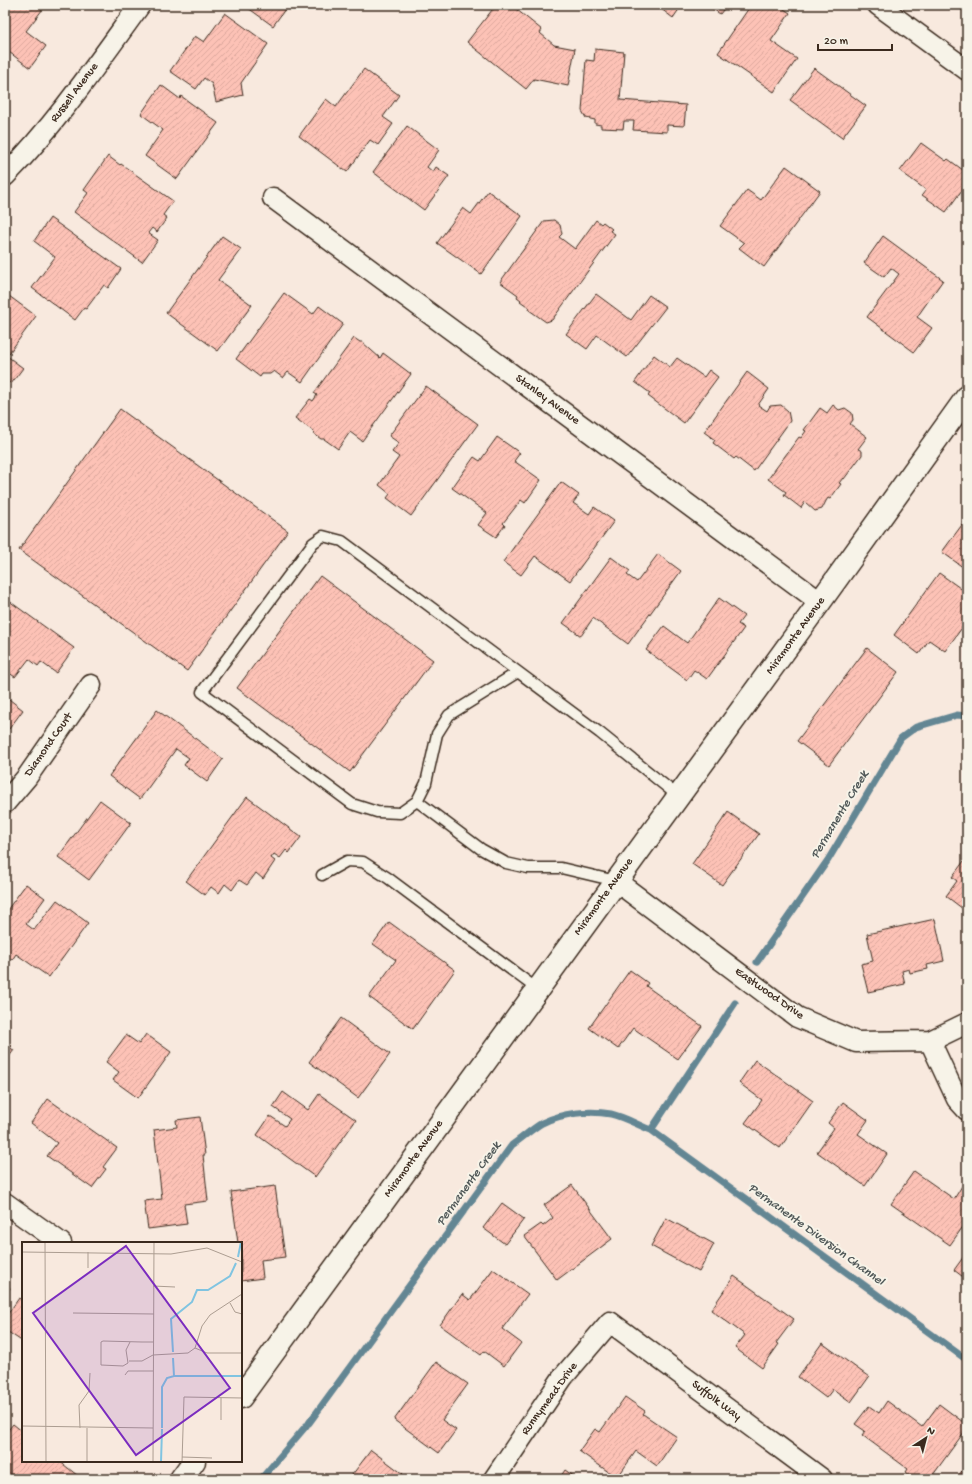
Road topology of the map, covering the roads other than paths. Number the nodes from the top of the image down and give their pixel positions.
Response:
1 (140, 5) edge
2 (878, 5) edge
3 (967, 70) edge
4 (5, 176) edge
5 (273, 198) dead end
6 (963, 410) edge
7 (820, 602) junction
8 (518, 672) junction
9 (91, 685) dead end
10 (678, 796) junction
11 (417, 801) junction
12 (5, 803) edge
13 (322, 875) dead end
14 (616, 881) junction
15 (537, 989) junction
16 (967, 1023) edge
17 (930, 1041) junction
18 (967, 1110) edge
19 (5, 1203) edge
20 (59, 1242) edge
21 (610, 1322) joint
22 (244, 1385) edge
23 (193, 1462) edge
24 (181, 1479) edge
25 (494, 1479) edge
26 (822, 1479) edge

1 - 4 street, Russell Avenue
2 - 3 street
5 - 7 street, Stanley Avenue
6 - 7 street, Miramonte Avenue
7 - 10 street, Miramonte Avenue
8 - 10 lane
8 - 11 lane
8 - 11 lane
9 - 12 street, Diamond Court
10 - 14 street, Miramonte Avenue
11 - 14 lane
13 - 15 lane
14 - 15 street, Miramonte Avenue
14 - 17 street, Eastwood Drive
15 - 22 street, Miramonte Avenue
16 - 17 street, Eastwood Drive
17 - 18 street
19 - 20 street
21 - 25 street, Runnymead Drive
21 - 26 street, Suffolk Way
23 - 24 street

